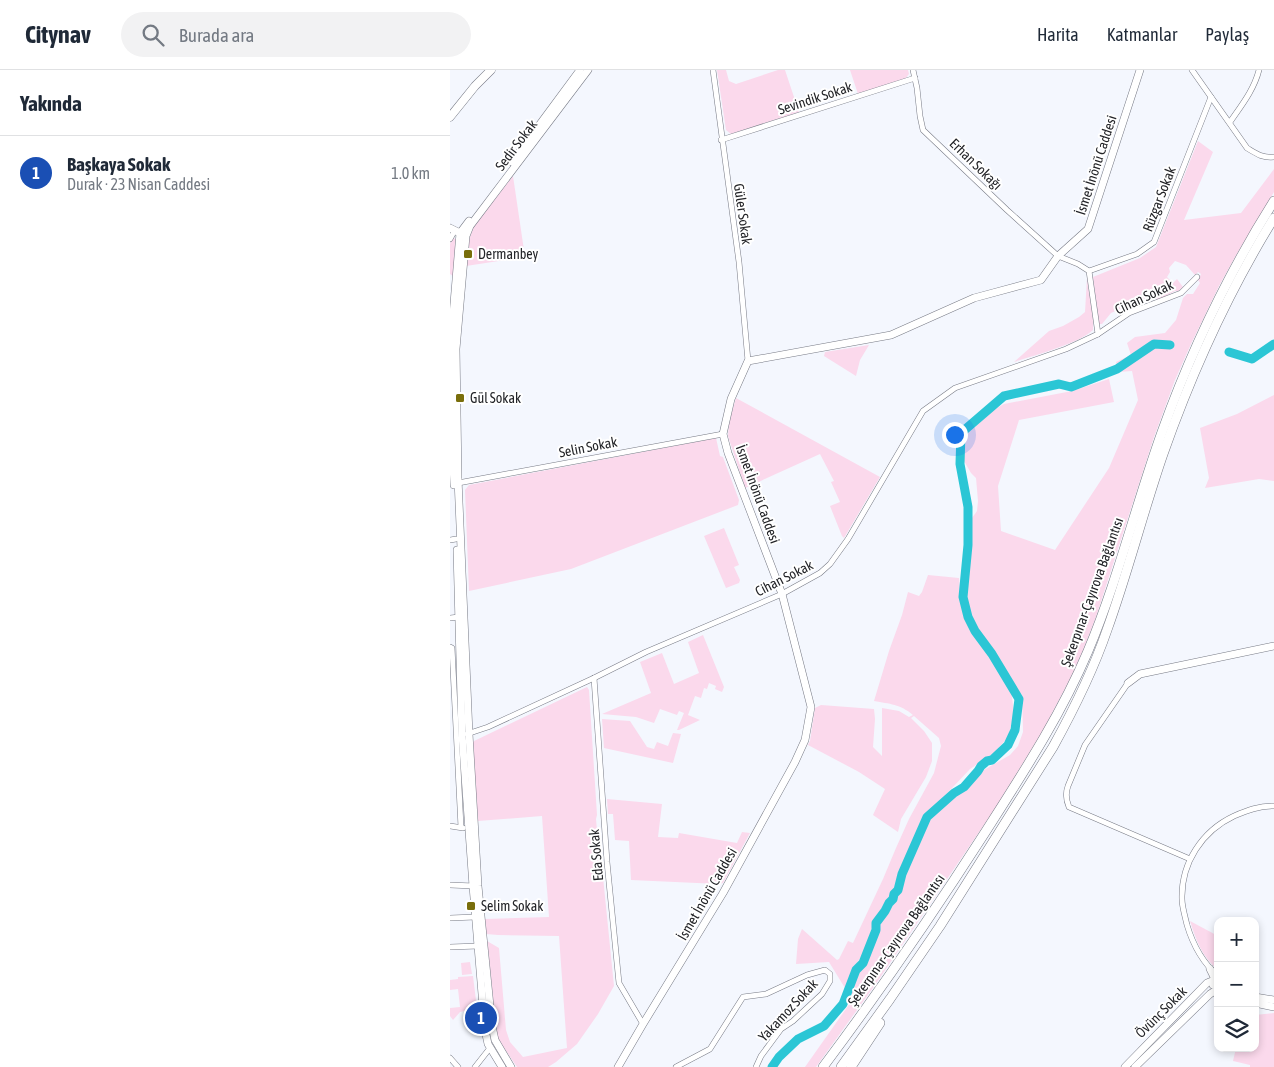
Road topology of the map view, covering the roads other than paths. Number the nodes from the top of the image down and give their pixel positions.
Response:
1 (484, 70) edge
2 (491, 70) edge
3 (580, 70) edge
4 (588, 70) edge
5 (712, 70) edge
6 (913, 70) edge
7 (1140, 70) edge
8 (1192, 70) edge
9 (1259, 70) edge
10 (915, 78) junction
11 (1212, 97) junction
12 (450, 109) edge
13 (450, 116) edge
14 (1230, 122) junction
15 (722, 140) junction
16 (1274, 157) edge
17 (1274, 201) edge
18 (1274, 218) edge
19 (456, 231) edge
20 (450, 239) edge
21 (1058, 256) junction
22 (1089, 271) junction
23 (1197, 278) dead end
24 (1098, 334) junction
25 (450, 350) edge
26 (748, 361) junction
27 (723, 434) junction
28 (451, 443) edge
29 (454, 486) edge
30 (453, 539) edge
31 (454, 563) edge
32 (454, 589) edge
33 (782, 594) junction
34 (459, 617) junction
35 (450, 618) edge
36 (1274, 646) edge
37 (451, 647) edge
38 (594, 678) junction
39 (1128, 683) joint
40 (453, 727) edge
41 (465, 734) junction
42 (1274, 806) edge
43 (450, 826) edge
44 (465, 828) junction
45 (1190, 859) junction
46 (450, 886) edge
47 (476, 886) junction
48 (475, 917) junction
49 (450, 918) edge
50 (478, 946) junction
51 (450, 947) edge
52 (916, 961) junction
53 (1210, 969) junction
54 (1214, 975) edge
55 (1214, 981) edge
56 (1214, 992) edge
57 (1210, 994) junction
58 (1259, 997) edge
59 (1274, 1000) edge
60 (1259, 1005) edge
61 (1274, 1007) edge
62 (643, 1024) junction
63 (490, 1048) junction
64 (450, 1058) edge
65 (458, 1067) edge
66 (475, 1067) edge
67 (502, 1067) edge
68 (511, 1067) edge
69 (618, 1067) edge
70 (676, 1067) edge
71 (756, 1067) edge
72 (823, 1067) edge
73 (841, 1067) edge
74 (851, 1067) edge
75 (1125, 1067) edge
76 (1135, 1067) edge

1 - 12 main road
2 - 13 main road
3 - 19 street
4 - 19 street, Sedir Sokak
5 - 15 street, Güler Sokak
6 - 10 street, Erhan Sokağı
7 - 21 street, İsmet İnönü Caddesi
8 - 11 street
9 - 14 street
10 - 15 street, Sevindik Sokak
10 - 21 street, Erhan Sokağı
11 - 14 street
11 - 22 street, Rüzgar Sokak
14 - 16 street
15 - 26 street, Güler Sokak
17 - 72 highway, Şekerpınar-Çayırova Bağlantısı
18 - 52 highway, Şekerpınar-Çayırova Bağlantısı
19 - 20 street
19 - 25 street
19 - 29 street
21 - 22 street
21 - 26 street, İsmet İnönü Caddesi
22 - 24 street, Cihan Sokak
23 - 24 street, Cihan Sokak
24 - 33 street, Cihan Sokak
25 - 28 street
26 - 27 street, İsmet İnönü Caddesi
27 - 29 street, Selin Sokak
27 - 33 street, İsmet İnönü Caddesi
28 - 29 street
29 - 30 street
29 - 41 street
30 - 31 street
31 - 32 street
32 - 34 street
33 - 38 street, Cihan Sokak
33 - 62 street, İsmet İnönü Caddesi
34 - 35 street
34 - 41 street
36 - 39 street
37 - 40 street
38 - 41 street, Cihan Sokak
38 - 62 street, Eda Sokak
39 - 45 street
40 - 44 street
41 - 44 street
41 - 47 street
42 - 45 street
43 - 44 street
44 - 47 street
45 - 53 street
46 - 47 street
47 - 48 street
47 - 68 street
48 - 49 street
48 - 50 street
50 - 51 street
50 - 63 street
52 - 73 highway, Şekerpınar-Çayırova Bağlantısı
52 - 74 highway
53 - 54 street
53 - 57 street
55 - 75 street, Övünç Sokak
56 - 57 street, Övünç Sokak
57 - 76 street, Övünç Sokak
58 - 59 street
60 - 61 street
62 - 69 street, İsmet İnönü Caddesi
63 - 66 street
63 - 67 street
64 - 65 street
70 - 71 street, Yakamoz Sokak

